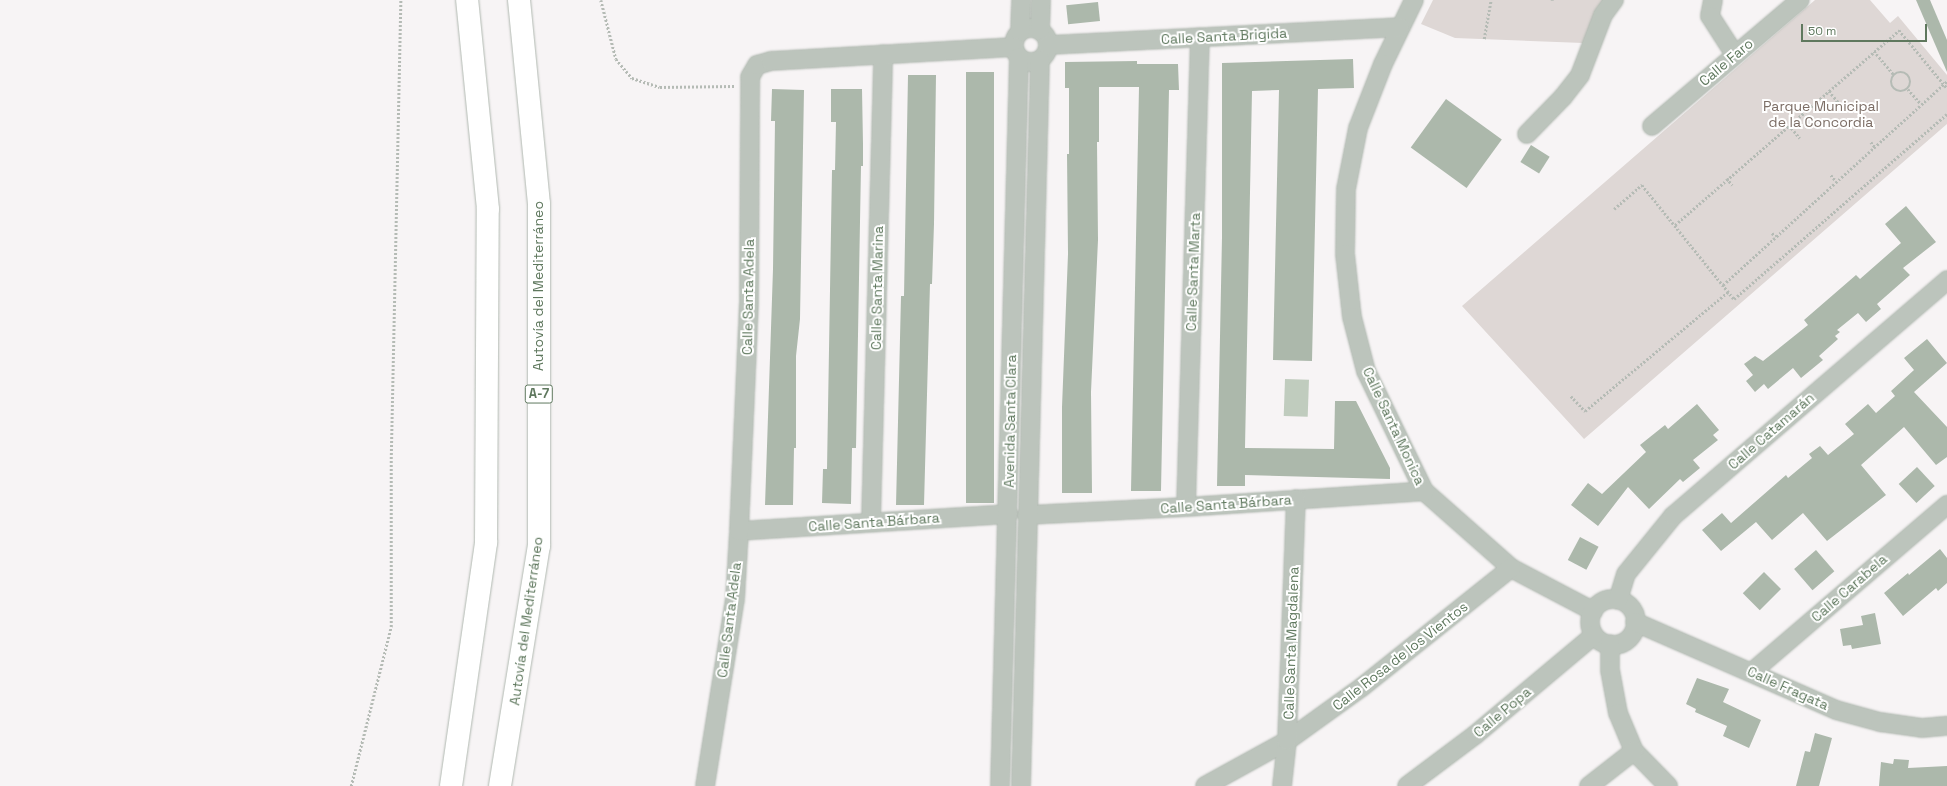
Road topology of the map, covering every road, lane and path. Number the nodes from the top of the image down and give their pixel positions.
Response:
1 (401, 0) edge
2 (467, 0) edge
3 (520, 0) edge
4 (601, 0) edge
5 (1021, 0) edge
6 (1041, 0) edge
7 (1414, 0) edge
8 (1491, 0) edge
9 (1614, 0) edge
10 (1713, 0) edge
11 (1800, 0) edge
12 (1400, 27) junction
13 (1200, 37) junction
14 (1484, 39) dead end
15 (1018, 45) junction
16 (1043, 45) junction
17 (1874, 51) junction
18 (883, 54) junction
19 (1734, 55) junction
20 (1894, 76) junction
21 (1947, 81) edge
22 (1944, 84) junction
23 (750, 86) junction
24 (1947, 88) edge
25 (1908, 89) junction
26 (1828, 91) junction
27 (1839, 103) dead end
28 (1921, 104) junction
29 (1947, 114) edge
30 (1789, 125) junction
31 (1652, 126) dead end
32 (1527, 134) dead end
33 (1800, 138) dead end
34 (1871, 142) dead end
35 (1875, 147) junction
36 (1831, 175) dead end
37 (1727, 178) junction
38 (1836, 182) junction
39 (1732, 185) dead end
40 (1614, 209) dead end
41 (1675, 225) junction
42 (1772, 233) dead end
43 (1776, 236) junction
44 (1947, 280) edge
45 (1722, 285) junction
46 (1728, 292) junction
47 (1571, 396) dead end
48 (1424, 491) junction
49 (1296, 499) junction
50 (1947, 505) edge
51 (1186, 507) junction
52 (1008, 514) junction
53 (1027, 514) junction
54 (871, 522) junction
55 (739, 531) junction
56 (1511, 568) junction
57 (1618, 600) junction
58 (1593, 611) junction
59 (1635, 622) junction
60 (1594, 635) junction
61 (1610, 644) junction
62 (1752, 672) junction
63 (1947, 726) edge
64 (1287, 741) junction
65 (1634, 751) junction
66 (351, 786) edge
67 (450, 786) edge
68 (500, 786) edge
69 (705, 786) edge
70 (1000, 786) edge
71 (1021, 786) edge
72 (1205, 786) edge
73 (1282, 786) edge
74 (1407, 786) edge
75 (1589, 786) edge
76 (1668, 786) edge

1 - 66 path
2 - 67 highway
3 - 68 highway, Autovía del Mediterráneo / A-7
4 - 23 path
5 - 15 street, Avenida Santa Clara
6 - 16 street, Avenida Santa Clara
7 - 12 street, Calle Santa Monica
8 - 14 path
9 - 32 street
10 - 19 street
11 - 19 street, Calle Faro
12 - 13 street, Calle Santa Brigida
12 - 48 street, Calle Santa Monica
13 - 16 street, Calle Santa Brigida
13 - 51 street, Calle Santa Marta
15 - 16 street
15 - 16 street
15 - 18 street, Calle Santa Adela
15 - 52 street, Avenida Santa Clara
16 - 53 street, Avenida Santa Clara
17 - 20 path
17 - 22 path
17 - 26 path
18 - 23 street, Calle Santa Adela
18 - 54 street, Calle Santa Marina
19 - 31 street, Calle Faro
20 - 25 path
20 - 25 path
21 - 22 path
22 - 24 path
22 - 28 path
23 - 55 street, Calle Santa Adela
25 - 28 path
26 - 27 path
26 - 30 path
28 - 35 path
29 - 46 path
30 - 33 path
30 - 37 path
34 - 35 path
35 - 38 path
36 - 38 path
37 - 39 path
37 - 41 path
38 - 43 path
40 - 41 path
41 - 45 path
42 - 43 path
43 - 45 path
44 - 57 street, Calle Catamarán
45 - 46 path
46 - 47 path
48 - 49 street, Calle Santa Bárbara
48 - 56 street, Calle Santa Monica
49 - 51 street, Calle Santa Bárbara
49 - 64 street, Calle Santa Magdalena
50 - 62 street, Calle Carabela
51 - 53 street, Calle Santa Bárbara
52 - 54 street, Calle Santa Bárbara
52 - 70 street, Avenida Santa Clara
53 - 71 street, Avenida Santa Clara
54 - 55 street, Calle Santa Bárbara
55 - 69 street, Calle Santa Adela
56 - 58 street, Calle Santa Monica
56 - 64 street, Calle Rosa de los Vientos
57 - 58 street
57 - 59 street
58 - 60 street
59 - 61 street
59 - 62 street, Calle Fragata
60 - 61 street
60 - 74 street, Calle Popa
61 - 65 street
62 - 63 street, Calle Fragata
64 - 72 street, Calle Rosa de los Vientos
64 - 73 street, Calle Santa Magdalena
65 - 75 street
65 - 76 street

